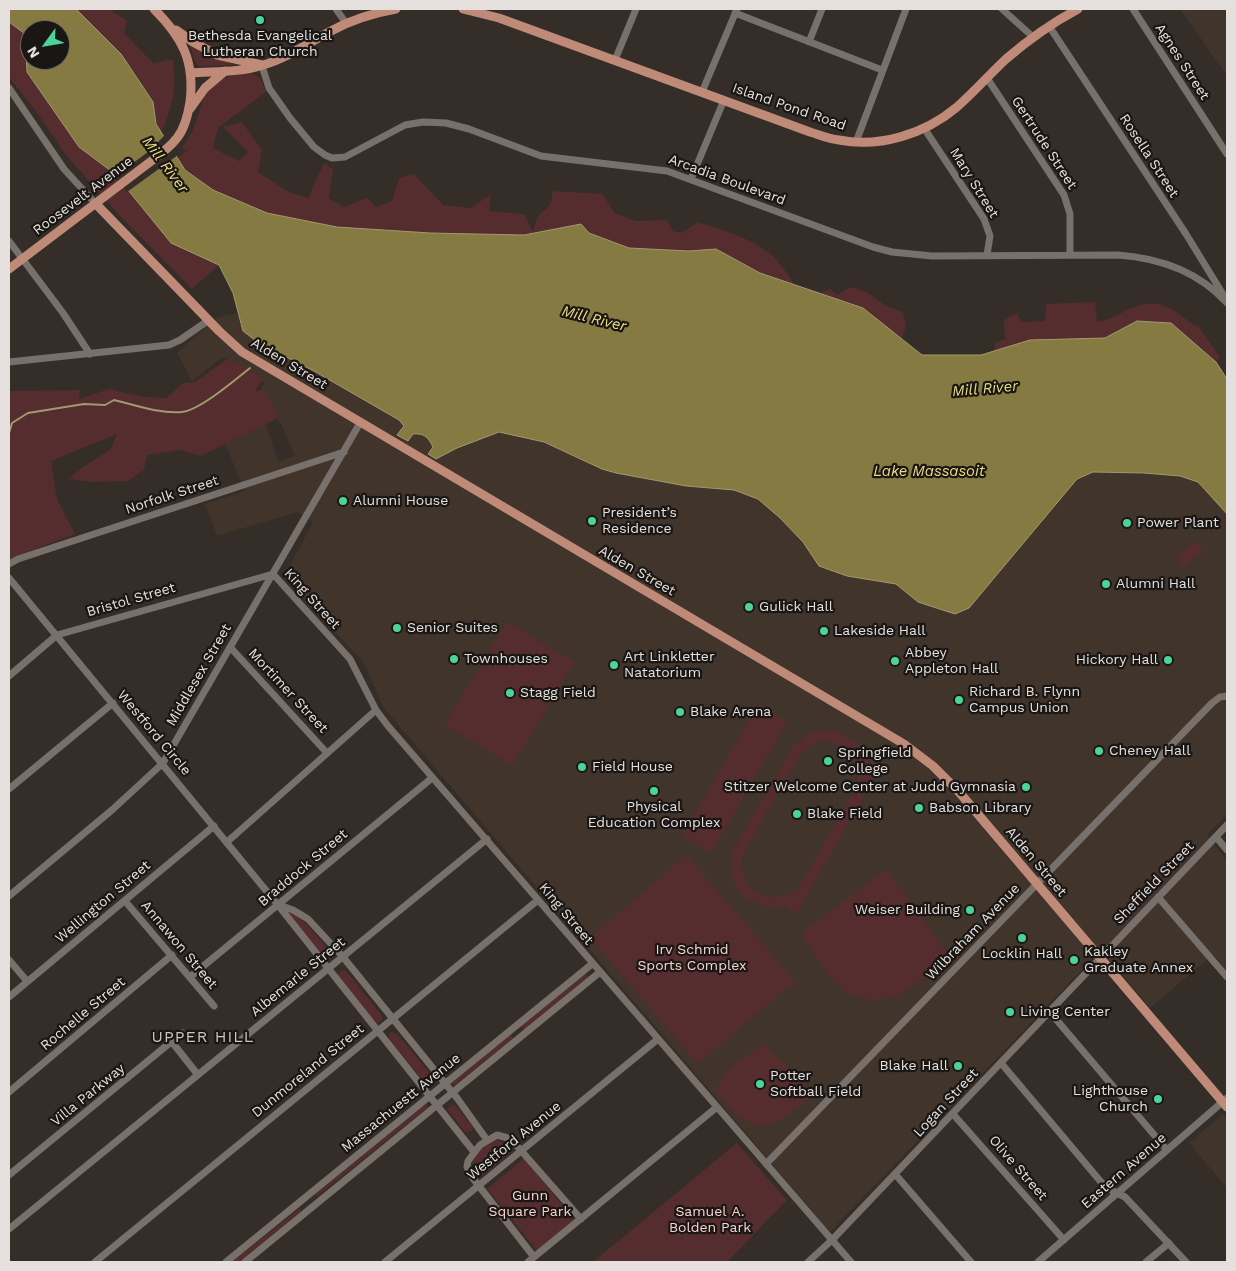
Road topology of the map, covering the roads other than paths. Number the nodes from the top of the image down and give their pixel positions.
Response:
1 (154, 9) edge
2 (336, 9) edge
3 (396, 9) edge
4 (463, 9) edge
5 (636, 9) edge
6 (822, 9) edge
7 (906, 9) edge
8 (1002, 9) edge
9 (1078, 9) edge
10 (1132, 9) edge
11 (736, 11) edge
12 (346, 23) junction
13 (170, 24) junction
14 (1049, 26) junction
15 (1033, 37) junction
16 (810, 42) junction
17 (615, 60) junction
18 (262, 66) junction
19 (882, 70) junction
20 (225, 71) junction
21 (190, 72) junction
22 (987, 78) junction
23 (9, 88) edge
24 (702, 92) junction
25 (724, 100) junction
26 (189, 110) junction
27 (924, 128) junction
28 (856, 142) junction
29 (1227, 154) edge
30 (691, 179) junction
31 (95, 203) junction
32 (9, 241) edge
33 (987, 255) junction
34 (1070, 255) junction
35 (22, 259) junction
36 (9, 269) edge
37 (1227, 302) edge
38 (209, 320) junction
39 (90, 354) junction
40 (9, 362) edge
41 (360, 423) junction
42 (344, 452) junction
43 (9, 564) edge
44 (273, 574) junction
45 (9, 578) edge
46 (57, 635) junction
47 (230, 647) junction
48 (9, 676) edge
49 (1224, 696) edge
50 (113, 703) junction
51 (376, 710) junction
52 (327, 752) junction
53 (163, 763) junction
54 (432, 778) junction
55 (9, 789) edge
56 (1227, 825) edge
57 (214, 826) junction
58 (1216, 837) junction
59 (487, 839) junction
60 (227, 842) junction
61 (1227, 850) edge
62 (1036, 884) junction
63 (9, 896) edge
64 (1158, 897) junction
65 (125, 900) junction
66 (538, 900) junction
67 (278, 905) junction
68 (172, 955) junction
69 (343, 957) junction
70 (1100, 958) junction
71 (9, 960) edge
72 (592, 964) junction
73 (329, 968) junction
74 (600, 972) junction
75 (190, 977) junction
76 (1227, 977) edge
77 (27, 981) junction
78 (9, 997) edge
79 (214, 1006) dead end
80 (1049, 1012) junction
81 (392, 1018) junction
82 (513, 1028) junction
83 (378, 1030) junction
84 (182, 1033) dead end
85 (520, 1037) junction
86 (658, 1039) junction
87 (172, 1042) junction
88 (1001, 1063) junction
89 (198, 1075) junction
90 (444, 1083) junction
91 (9, 1092) edge
92 (452, 1092) junction
93 (430, 1095) junction
94 (1226, 1102) edge
95 (437, 1105) junction
96 (717, 1107) junction
97 (953, 1114) junction
98 (487, 1140) junction
99 (1167, 1150) junction
100 (521, 1151) junction
101 (474, 1152) junction
102 (766, 1164) junction
103 (895, 1174) junction
104 (9, 1175) edge
105 (478, 1186) junction
106 (1117, 1193) junction
107 (305, 1198) junction
108 (312, 1207) junction
109 (580, 1219) junction
110 (9, 1229) edge
111 (832, 1240) junction
112 (1064, 1240) junction
113 (1169, 1243) junction
114 (534, 1257) junction
115 (95, 1262) edge
116 (226, 1262) edge
117 (245, 1262) edge
118 (385, 1262) edge
119 (528, 1262) edge
120 (808, 1262) edge
121 (851, 1262) edge
122 (971, 1262) edge
123 (1038, 1262) edge
124 (1146, 1262) edge
125 (1186, 1262) edge

1 - 13 main road, Roosevelt Avenue
2 - 12 street
3 - 12 main road
4 - 17 main road, Island Pond Road
5 - 17 street
6 - 16 street
7 - 19 street
8 - 15 street
9 - 14 main road, Island Pond Road
10 - 29 street, Agnes Street
11 - 16 street
11 - 24 street
12 - 18 main road
13 - 18 main road
13 - 21 main road, Roosevelt Avenue
14 - 15 main road, Island Pond Road
14 - 37 street, Rosella Street
15 - 22 main road, Island Pond Road
16 - 19 street
17 - 24 main road, Island Pond Road
18 - 20 main road
18 - 30 street, Arcadia Boulevard
19 - 28 street
20 - 21 main road
20 - 26 main road
21 - 26 main road, Roosevelt Avenue
22 - 27 main road, Island Pond Road
22 - 34 street, Gertrude Street
23 - 31 street, Alden Street
24 - 25 main road, Island Pond Road
25 - 28 main road, Island Pond Road
25 - 30 street
26 - 31 main road, Roosevelt Avenue
27 - 28 main road, Island Pond Road
27 - 33 street, Mary Street
30 - 33 street, Arcadia Boulevard
31 - 35 main road, Roosevelt Avenue
31 - 38 main road, Alden Street
32 - 35 street
33 - 34 street, Arcadia Boulevard
34 - 37 street, Arcadia Boulevard
35 - 36 main road, Roosevelt Avenue
35 - 39 street
38 - 39 street
38 - 41 main road, Alden Street
39 - 40 street
41 - 42 street, Middlesex Street
41 - 62 main road, Alden Street
42 - 43 street, Norfolk Street
42 - 44 street, Middlesex Street
44 - 46 street, Bristol Street
44 - 47 street, Middlesex Street
44 - 51 street, King Street
45 - 46 street, Westford Circle
46 - 48 street, Bristol Street
46 - 50 street, Westford Circle
47 - 52 street, Mortimer Street
47 - 53 street, Middlesex Street
49 - 62 street, Wilbraham Avenue
50 - 53 street, Westford Circle
50 - 55 street
51 - 52 street
51 - 54 street, King Street
52 - 60 street
53 - 57 street, Westford Circle
53 - 63 street, Middlesex Street
54 - 59 street, King Street
54 - 67 street, Braddock Street
56 - 58 street, Sheffield Street
57 - 60 street, Westford Circle
57 - 65 street, Wellington Street
58 - 61 street
58 - 64 street, Sheffield Street
59 - 66 street, King Street
59 - 69 street, Albemarle Street
60 - 67 street, Westford Circle
62 - 70 main road, Alden Street
62 - 102 street, Wilbraham Avenue
64 - 70 street, Sheffield Street
64 - 76 street
65 - 68 street, Annawon Street
65 - 77 street, Wellington Street
66 - 72 street, King Street
66 - 81 street, Dunmoreland Street
67 - 69 street, Westford Circle
67 - 73 street, Westford Circle
67 - 75 street, Braddock Street
68 - 75 street, Annawon Street
68 - 91 street, Rochelle Street
69 - 73 street, Albemarle Street
69 - 81 street, Westford Circle
70 - 80 street, Logan Street
70 - 94 main road, Alden Street
71 - 77 street
72 - 74 street, King Street
72 - 82 street, Massachuestt Avenue
73 - 83 street, Westford Circle
73 - 89 street, Albemarle Street
74 - 85 street
74 - 86 street, King Street
75 - 79 street, Annawon Street
77 - 78 street, Wellington Street
80 - 88 street, Logan Street
80 - 99 street
81 - 83 street, Dunmoreland Street
81 - 90 street, Westford Circle
82 - 85 street
82 - 90 street, Massachuestt Avenue
83 - 93 street, Westford Circle
83 - 115 street, Dunmoreland Street
84 - 87 street, Villa Parkway
85 - 92 street
86 - 96 street, King Street
86 - 100 street, Westford Avenue
87 - 89 street
87 - 104 street, Villa Parkway
88 - 97 street, Logan Street
88 - 106 street
89 - 110 street, Albemarle Street
90 - 92 street, Westford Circle
90 - 93 street, Massachuestt Avenue
92 - 95 street
92 - 98 street, Westford Circle
93 - 95 street, Westford Circle
93 - 107 street, Massachuestt Avenue
94 - 99 street, Eastern Avenue
95 - 101 street, Westford Circle
95 - 108 street
96 - 102 street, King Street
96 - 109 street
97 - 103 street, Logan Street
97 - 112 street, Olive Street
98 - 100 street
98 - 101 street
99 - 106 street, Eastern Avenue
100 - 105 street, Westford Avenue
100 - 109 street
101 - 105 street
102 - 111 street, King Street
103 - 111 street, Logan Street
103 - 122 street
105 - 114 street
105 - 118 street, Westford Avenue
106 - 112 street, Eastern Avenue
106 - 113 street
107 - 108 street
107 - 116 street, Massachuestt Avenue
108 - 117 street
109 - 114 street
111 - 120 street, Logan Street
111 - 121 street, King Street
112 - 123 street, Eastern Avenue
113 - 124 street
113 - 125 street
114 - 119 street

